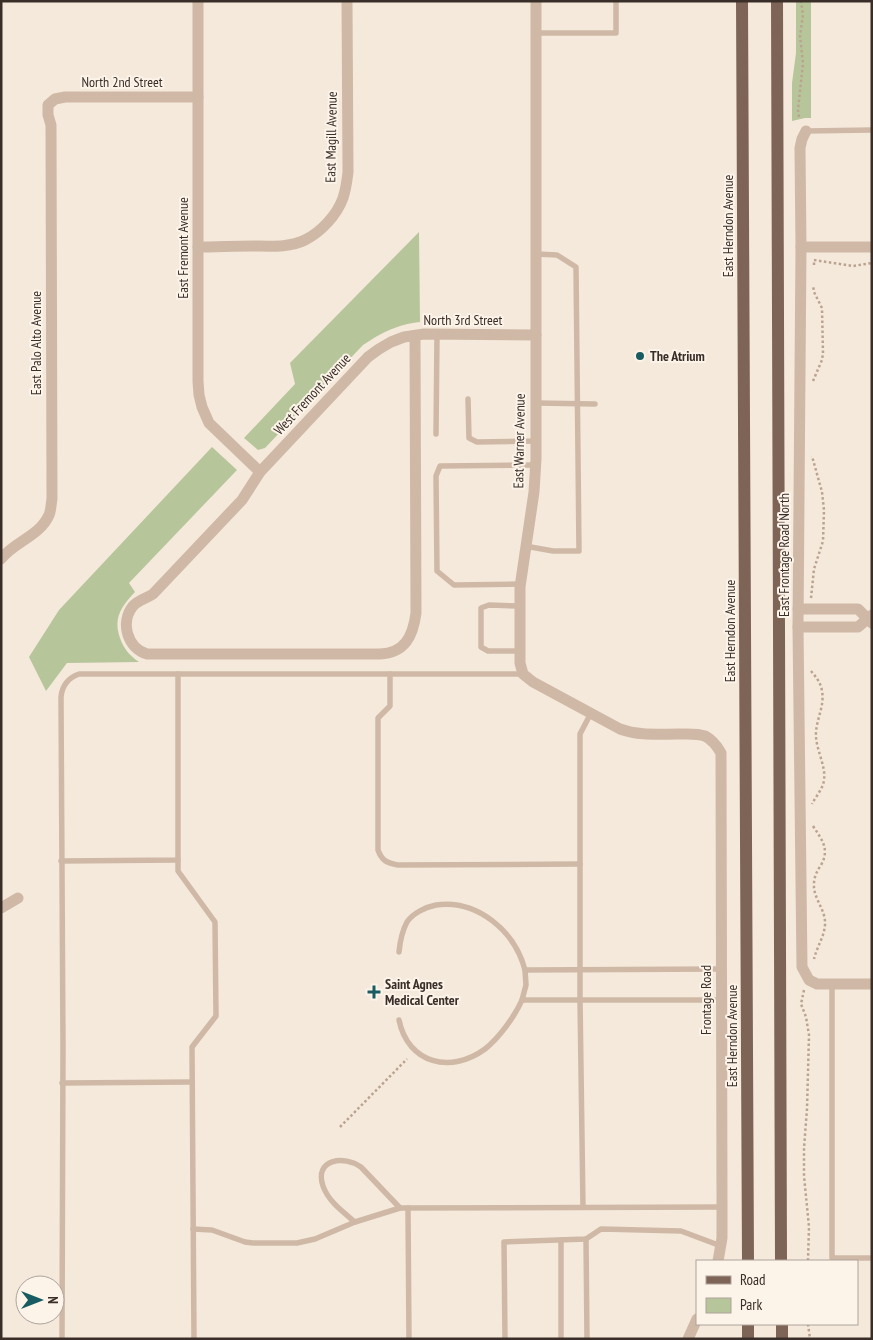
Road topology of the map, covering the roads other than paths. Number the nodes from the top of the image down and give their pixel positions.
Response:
1 (198, 1) edge
2 (347, 1) edge
3 (536, 1) edge
4 (616, 1) edge
5 (742, 1) edge
6 (777, 1) edge
7 (536, 33) junction
8 (198, 97) junction
9 (48, 105) joint
10 (872, 130) edge
11 (806, 131) joint
12 (198, 247) junction
13 (801, 247) junction
14 (872, 247) edge
15 (536, 254) junction
16 (437, 335) junction
17 (536, 335) junction
18 (415, 336) junction
19 (391, 342) joint
20 (468, 399) dead end
21 (536, 403) junction
22 (578, 404) junction
23 (595, 404) dead end
24 (436, 434) dead end
25 (536, 441) junction
26 (535, 465) junction
27 (260, 472) junction
28 (525, 546) junction
29 (1, 559) edge
30 (520, 584) junction
31 (519, 606) junction
32 (798, 609) junction
33 (871, 619) edge
34 (798, 627) junction
35 (519, 651) junction
36 (178, 674) junction
37 (390, 674) junction
38 (524, 674) junction
39 (591, 713) junction
40 (178, 860) junction
41 (61, 861) junction
42 (580, 864) junction
43 (18, 898) dead end
44 (1, 908) edge
45 (399, 952) dead end
46 (580, 969) junction
47 (525, 970) junction
48 (720, 970) junction
49 (832, 984) junction
50 (872, 984) edge
51 (522, 1000) junction
52 (580, 1000) junction
53 (721, 1000) junction
54 (399, 1020) dead end
55 (192, 1082) junction
56 (62, 1083) junction
57 (722, 1206) junction
58 (583, 1207) junction
59 (400, 1208) junction
60 (408, 1208) junction
61 (355, 1222) junction
62 (193, 1229) junction
63 (586, 1239) junction
64 (561, 1240) junction
65 (720, 1246) junction
66 (872, 1258) edge
67 (718, 1260) edge
68 (748, 1260) edge
69 (781, 1260) edge
70 (696, 1321) edge
71 (748, 1325) edge
72 (782, 1325) edge
73 (62, 1339) edge
74 (194, 1339) edge
75 (409, 1339) edge
76 (505, 1339) edge
77 (561, 1339) edge
78 (586, 1339) edge
79 (688, 1339) edge
80 (748, 1339) edge
81 (782, 1339) edge

1 - 8 street, East Fremont Avenue
2 - 12 street, East Magill Avenue
3 - 7 street, East Warner Avenue
4 - 7 lane
5 - 68 main road, East Herndon Avenue
6 - 69 main road
7 - 15 street, East Warner Avenue
8 - 9 street, North 2nd Street
8 - 12 street, East Fremont Avenue
9 - 29 street, East Palo Alto Avenue
10 - 11 lane
11 - 13 street, East Frontage Road North
12 - 27 street, East Fremont Avenue
13 - 14 street
13 - 32 street, East Frontage Road North
15 - 17 street, East Warner Avenue
15 - 22 lane
16 - 17 street, North 3rd Street
16 - 18 street, North 3rd Street
16 - 24 lane
17 - 21 street, East Warner Avenue
18 - 19 street, North 3rd Street
18 - 27 street, West Fremont Avenue
19 - 27 street, West Fremont Avenue
20 - 25 lane
21 - 22 lane
21 - 25 street, East Warner Avenue
22 - 23 lane
22 - 28 lane
25 - 26 street, East Warner Avenue
26 - 28 street, East Warner Avenue
26 - 30 lane
28 - 30 street, East Warner Avenue
30 - 31 street, East Warner Avenue
31 - 35 street, East Warner Avenue
31 - 35 lane
32 - 33 street
32 - 34 street, East Frontage Road North
33 - 34 street
34 - 49 street, East Frontage Road North
35 - 38 street, East Warner Avenue
36 - 37 lane
36 - 40 lane
36 - 41 lane
37 - 38 lane
37 - 42 lane
38 - 39 street
39 - 42 lane
39 - 48 street, Frontage Road
40 - 41 lane
40 - 55 lane
41 - 56 lane
42 - 46 lane
43 - 44 street
45 - 47 lane
46 - 47 lane
46 - 48 lane
46 - 52 lane
47 - 51 lane
48 - 53 street, Frontage Road
49 - 50 street
49 - 66 lane
51 - 52 lane
51 - 54 lane
52 - 53 lane
52 - 58 lane
53 - 57 street, Frontage Road
55 - 56 lane
55 - 62 lane
56 - 73 lane
57 - 58 lane
57 - 65 street, Frontage Road
58 - 60 lane
59 - 60 lane
59 - 61 lane
59 - 61 lane
60 - 75 lane
61 - 62 lane
62 - 74 lane
63 - 64 lane
63 - 65 lane
63 - 78 lane
64 - 76 lane
64 - 77 lane
65 - 67 street, Frontage Road
70 - 79 street
71 - 80 main road
72 - 81 main road

